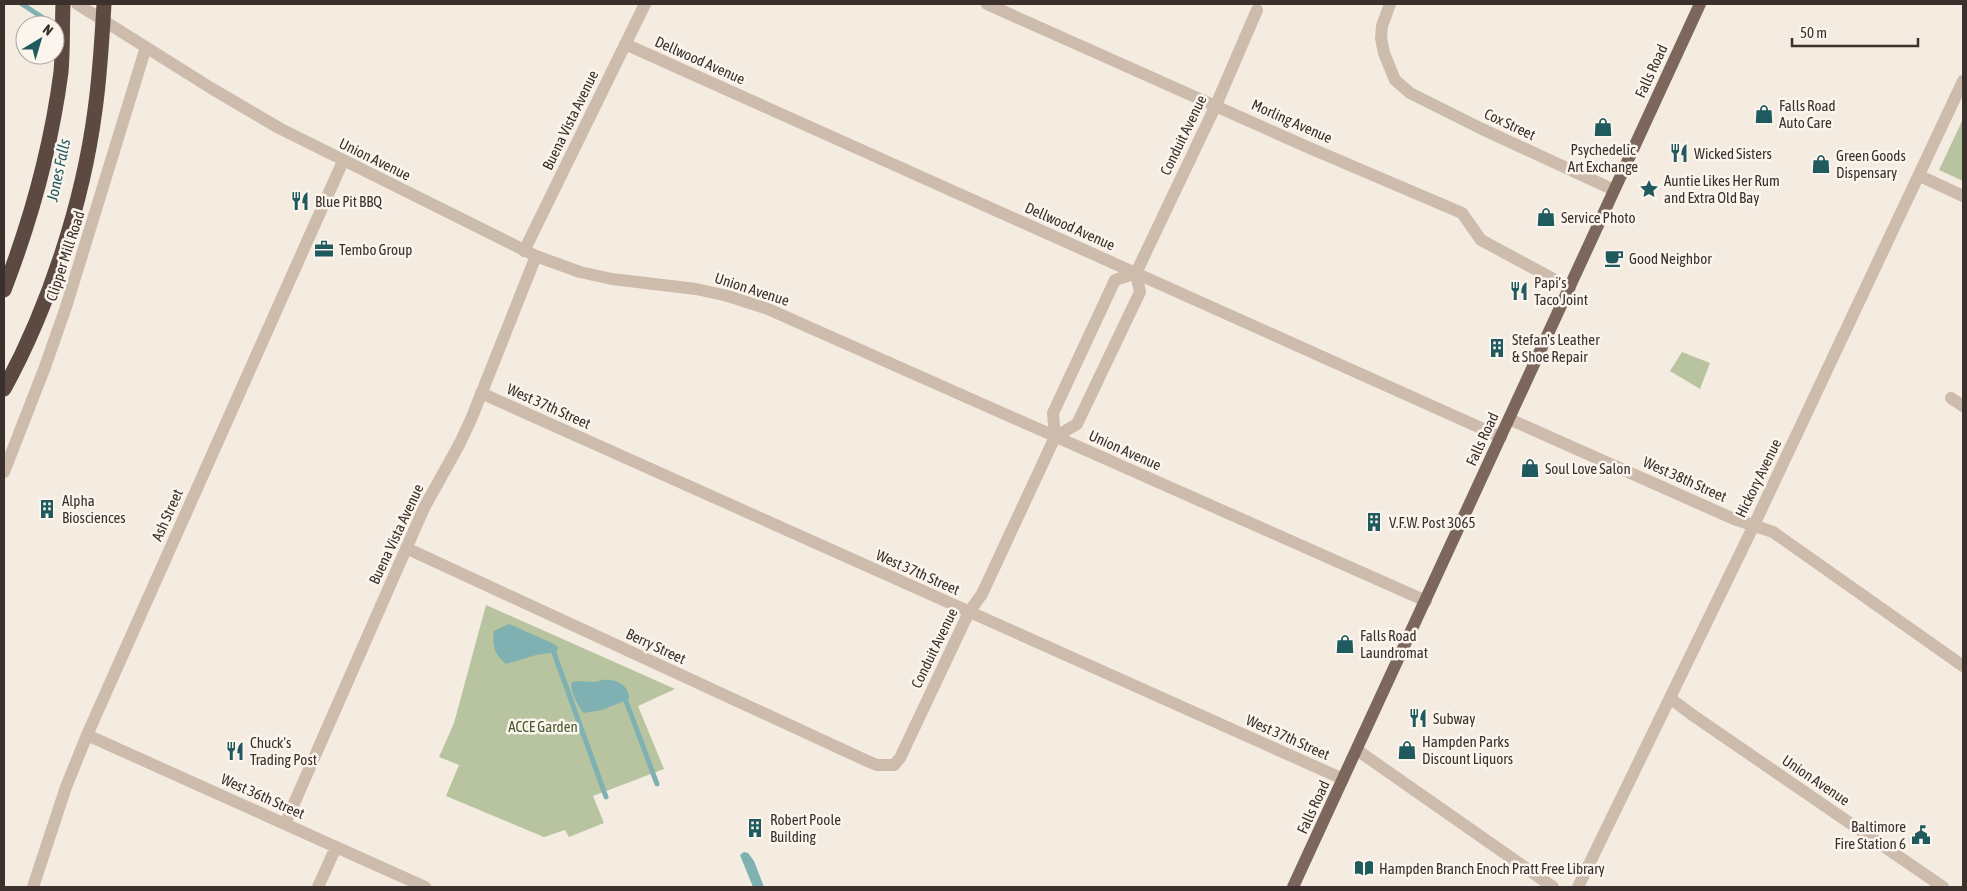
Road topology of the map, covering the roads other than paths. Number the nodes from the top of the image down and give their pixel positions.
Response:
1 (63, 4) edge
2 (78, 4) edge
3 (104, 4) edge
4 (645, 4) edge
5 (987, 4) edge
6 (1390, 4) edge
7 (1700, 4) edge
8 (1257, 10) dead end
9 (625, 44) junction
10 (146, 48) junction
11 (1963, 81) edge
12 (1216, 105) junction
13 (343, 161) junction
14 (1920, 176) junction
15 (1614, 190) junction
16 (1963, 196) edge
17 (530, 254) junction
18 (1136, 273) junction
19 (1570, 288) junction
20 (4, 290) edge
21 (4, 389) edge
22 (480, 393) junction
23 (1951, 398) dead end
24 (1963, 406) edge
25 (1509, 419) junction
26 (1055, 437) junction
27 (1501, 437) junction
28 (4, 472) edge
29 (1754, 526) junction
30 (406, 548) junction
31 (1426, 601) junction
32 (969, 612) junction
33 (1963, 666) edge
34 (1670, 698) junction
35 (88, 735) junction
36 (1357, 750) junction
37 (894, 765) joint
38 (1343, 779) junction
39 (285, 824) junction
40 (336, 847) junction
41 (33, 887) edge
42 (318, 887) edge
43 (425, 887) edge
44 (1293, 887) edge
45 (1553, 887) edge
46 (1578, 887) edge
47 (1943, 887) edge

1 - 20 highway
2 - 10 street, Union Avenue
3 - 21 highway, bridge
4 - 9 street, Buena Vista Avenue
5 - 12 street, Morling Avenue
6 - 15 street, Cox Street
7 - 15 main road, Falls Road
8 - 12 street, Conduit Avenue
9 - 17 street, Buena Vista Avenue
9 - 18 street, Dellwood Avenue
10 - 13 street, Union Avenue
10 - 28 street, Clipper Mill Road
11 - 14 street, Hickory Avenue
12 - 18 street, Conduit Avenue
12 - 19 street, Morling Avenue
13 - 17 street, Union Avenue
13 - 35 street, Ash Street
14 - 16 street
14 - 29 street, Hickory Avenue
15 - 19 main road, Falls Road
17 - 22 street, Buena Vista Avenue
17 - 26 street, Union Avenue
18 - 26 street, Conduit Avenue
18 - 26 street, Conduit Avenue
18 - 27 street, Dellwood Avenue
19 - 25 main road, Falls Road
22 - 30 street, Buena Vista Avenue
22 - 32 street, West 37th Street
23 - 24 street
25 - 27 main road, Falls Road
25 - 29 street, West 38th Street
26 - 31 street, Union Avenue
26 - 32 street, Conduit Avenue
27 - 31 main road, Falls Road
29 - 33 street, West 38th Street
29 - 34 street, Hickory Avenue
30 - 37 street, Berry Street
30 - 39 street, Buena Vista Avenue
31 - 36 main road, Falls Road
32 - 37 street, Conduit Avenue
32 - 38 street, West 37th Street
34 - 46 street, Hickory Avenue
34 - 47 street, Union Avenue
35 - 39 street, West 36th Street
35 - 41 street, Ash Street
36 - 38 main road, Falls Road
36 - 45 street
38 - 44 main road, Falls Road
39 - 40 street, West 36th Street
40 - 42 street
40 - 43 street, West 36th Street

